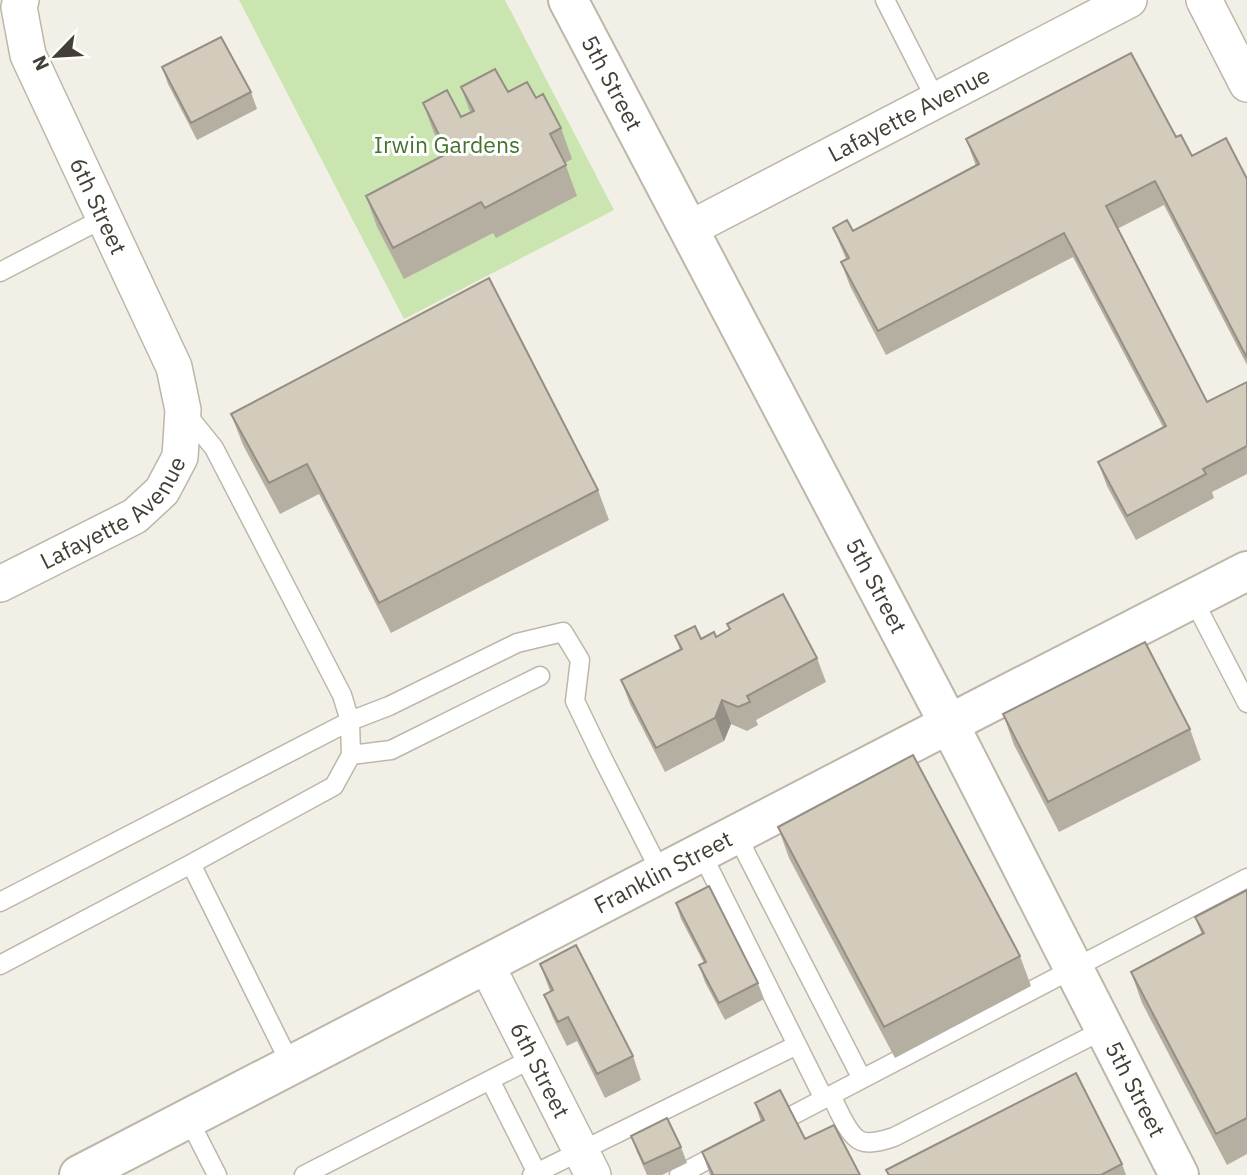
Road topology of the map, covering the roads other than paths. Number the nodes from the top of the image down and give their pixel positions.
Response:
1 (21, 0) edge
2 (568, 0) edge
3 (885, 0) edge
4 (1129, 0) edge
5 (1204, 0) edge
6 (1247, 84) edge
7 (936, 100) junction
8 (104, 218) junction
9 (689, 229) junction
10 (0, 272) edge
11 (183, 410) junction
12 (1247, 572) edge
13 (0, 584) edge
14 (1193, 599) junction
15 (540, 676) dead end
16 (1247, 703) edge
17 (350, 721) junction
18 (949, 724) junction
19 (351, 755) junction
20 (736, 834) junction
21 (701, 852) junction
22 (191, 864) junction
23 (661, 873) junction
24 (1247, 878) edge
25 (0, 902) edge
26 (486, 964) junction
27 (0, 965) edge
28 (1074, 969) junction
29 (1105, 1029) junction
30 (797, 1045) junction
31 (533, 1058) junction
32 (291, 1065) junction
33 (862, 1079) junction
34 (490, 1080) junction
35 (828, 1097) junction
36 (188, 1118) junction
37 (586, 1163) edge
38 (535, 1174) edge
39 (79, 1175) edge
40 (217, 1175) edge
41 (303, 1175) edge
42 (679, 1175) edge
43 (1179, 1175) edge

1 - 8 street, 6th Street
2 - 9 street, 5th Street
3 - 7 lane
4 - 7 street, Lafayette Avenue
5 - 6 street
7 - 9 street, Lafayette Avenue
8 - 10 lane
8 - 11 street, 6th Street
9 - 18 street, 5th Street
11 - 13 street, Lafayette Avenue
11 - 17 lane
12 - 14 street, Franklin Street
14 - 16 lane
14 - 18 street, Franklin Street
15 - 19 lane
17 - 19 lane
17 - 23 lane
17 - 25 lane
18 - 20 street, Franklin Street
18 - 28 street, 5th Street
19 - 22 lane
20 - 21 street, Franklin Street
20 - 33 lane
21 - 23 street, Franklin Street
21 - 30 lane
22 - 27 lane
22 - 32 lane
23 - 26 street, Franklin Street
24 - 28 lane
26 - 31 street, 6th Street
26 - 32 street, Franklin Street
28 - 29 street, 5th Street
28 - 33 lane
29 - 35 lane
29 - 43 street, 5th Street
30 - 35 lane
30 - 37 lane
31 - 34 lane
31 - 37 street, 6th Street
32 - 36 street, Franklin Street
33 - 35 lane
34 - 38 lane
34 - 41 lane
35 - 42 lane
36 - 39 street, Franklin Street
36 - 40 lane
37 - 38 lane

